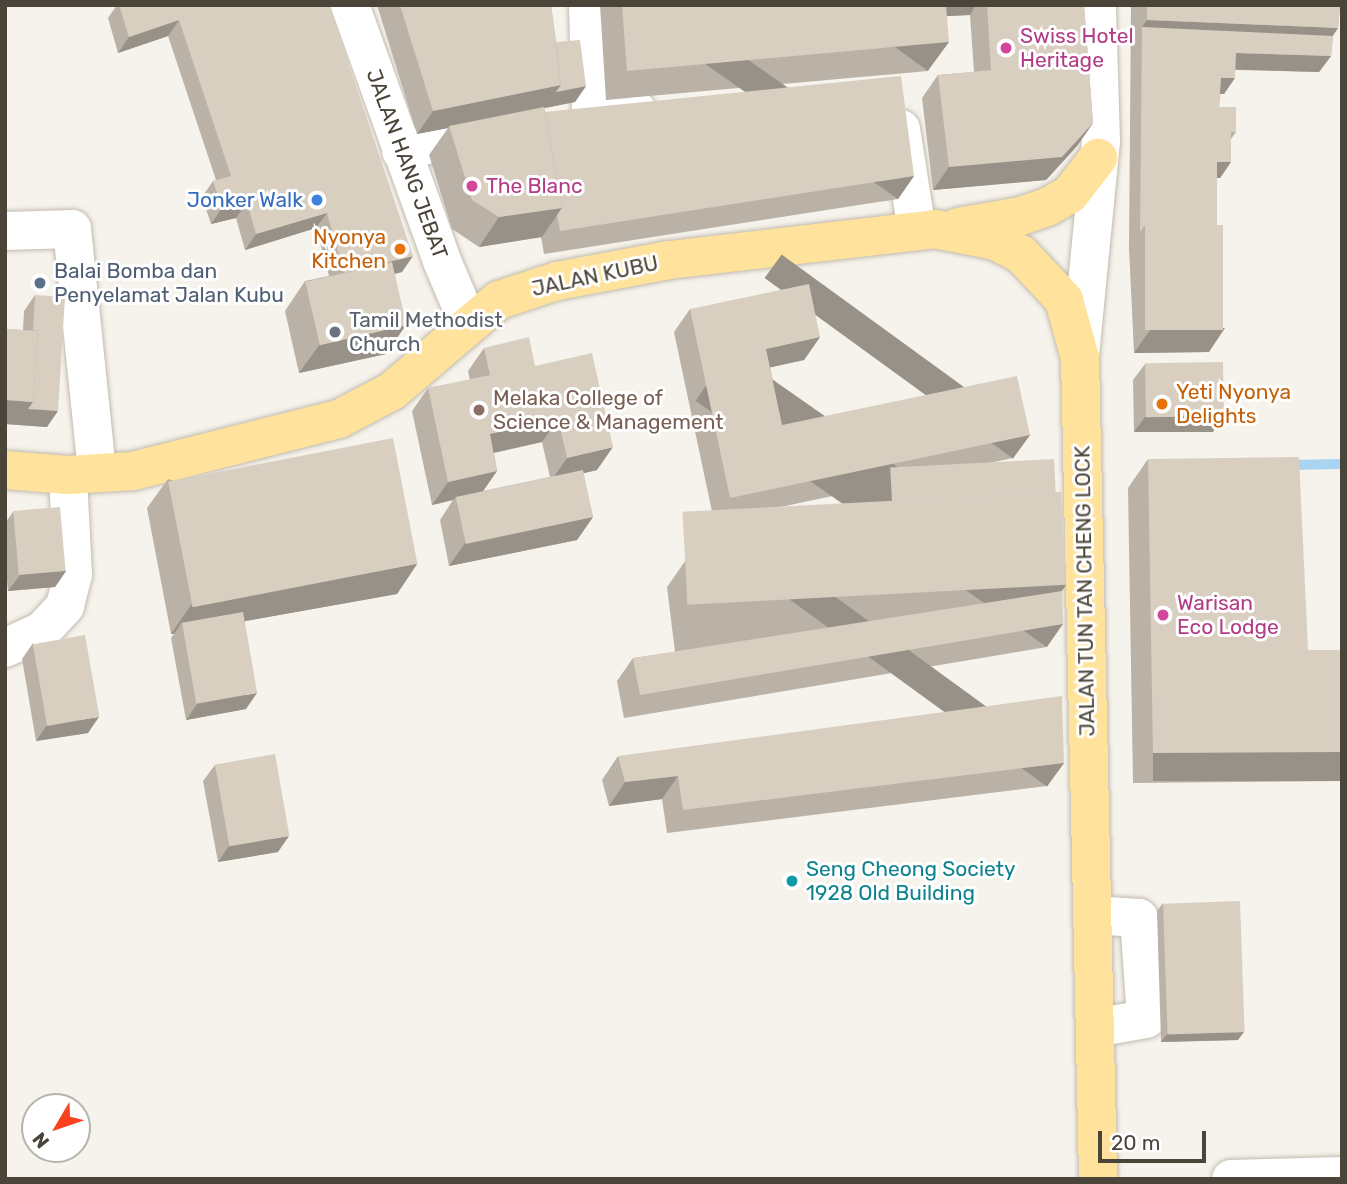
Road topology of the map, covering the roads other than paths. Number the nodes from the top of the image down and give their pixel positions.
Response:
1 (350, 5) edge
2 (587, 5) edge
3 (1097, 5) edge
4 (895, 88) edge
5 (672, 106) edge
6 (518, 125) edge
7 (401, 151) junction
8 (1098, 158) junction
9 (926, 230) junction
10 (5, 231) edge
11 (468, 321) junction
12 (1080, 358) junction
13 (5, 470) edge
14 (83, 474) junction
15 (5, 648) edge
16 (1092, 915) junction
17 (1095, 1028) junction
18 (1342, 1175) edge
19 (1098, 1179) edge
20 (1231, 1179) edge

1 - 7 street, JALAN HANG JEBAT
2 - 5 street
3 - 8 street, JALAN TUN TAN CHENG LOCK
4 - 9 street
6 - 7 street
7 - 11 street, JALAN HANG JEBAT
8 - 9 main road
8 - 12 street, JALAN TUN TAN CHENG LOCK
9 - 11 main road, JALAN KUBU
9 - 12 main road, JALAN KUBU
10 - 14 street
11 - 14 main road, JALAN KUBU
12 - 16 main road, JALAN TUN TAN CHENG LOCK
13 - 14 main road, JALAN KUBU
14 - 15 street
16 - 17 main road, JALAN TUN TAN CHENG LOCK
16 - 17 street
17 - 19 main road, JALAN TUN TAN CHENG LOCK
18 - 20 street

